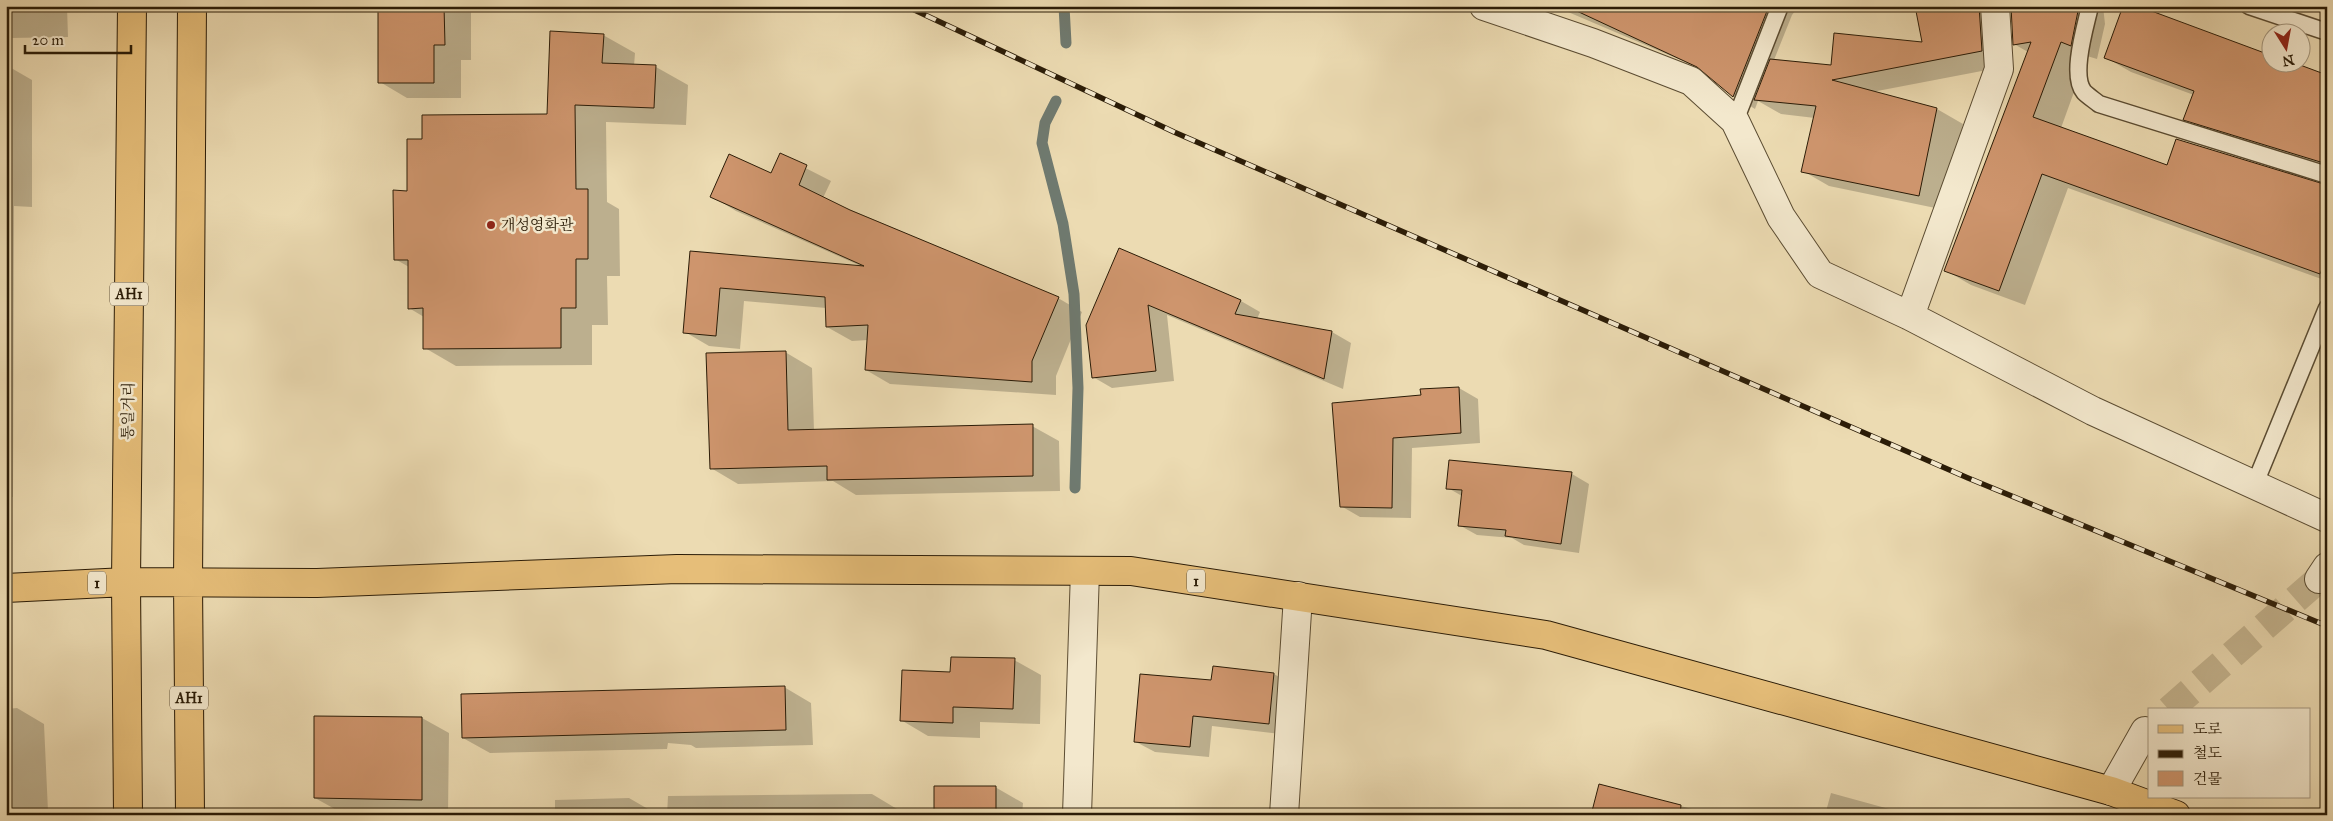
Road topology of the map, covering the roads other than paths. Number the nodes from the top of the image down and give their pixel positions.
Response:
1 (132, 6) edge
2 (192, 6) edge
3 (1484, 6) edge
4 (1780, 6) edge
5 (1995, 6) edge
6 (2090, 6) edge
7 (2249, 6) edge
8 (2327, 32) edge
9 (1735, 121) junction
10 (2327, 175) edge
11 (2327, 308) edge
12 (1910, 316) junction
13 (2254, 486) junction
14 (2327, 518) edge
15 (1085, 571) junction
16 (126, 582) junction
17 (188, 582) junction
18 (6, 588) edge
19 (1298, 596) junction
20 (2145, 731) dead end
21 (2111, 791) junction
22 (128, 815) edge
23 (190, 815) edge
24 (1077, 815) edge
25 (1284, 815) edge
26 (2176, 815) edge

1 - 16 main road, 통일거리 / AH1
2 - 17 main road, AH1
3 - 9 street
4 - 9 lane
5 - 12 street
6 - 10 lane
7 - 8 lane
9 - 12 street
11 - 13 lane
12 - 13 street
13 - 14 street
15 - 17 main road, 1
15 - 19 main road, 1
15 - 24 street
16 - 17 main road, 1
16 - 18 main road, 1
16 - 22 main road, 통일거리 / AH1
17 - 23 main road, AH1
19 - 21 main road, 1
19 - 25 street
20 - 21 street
21 - 26 main road, 1

